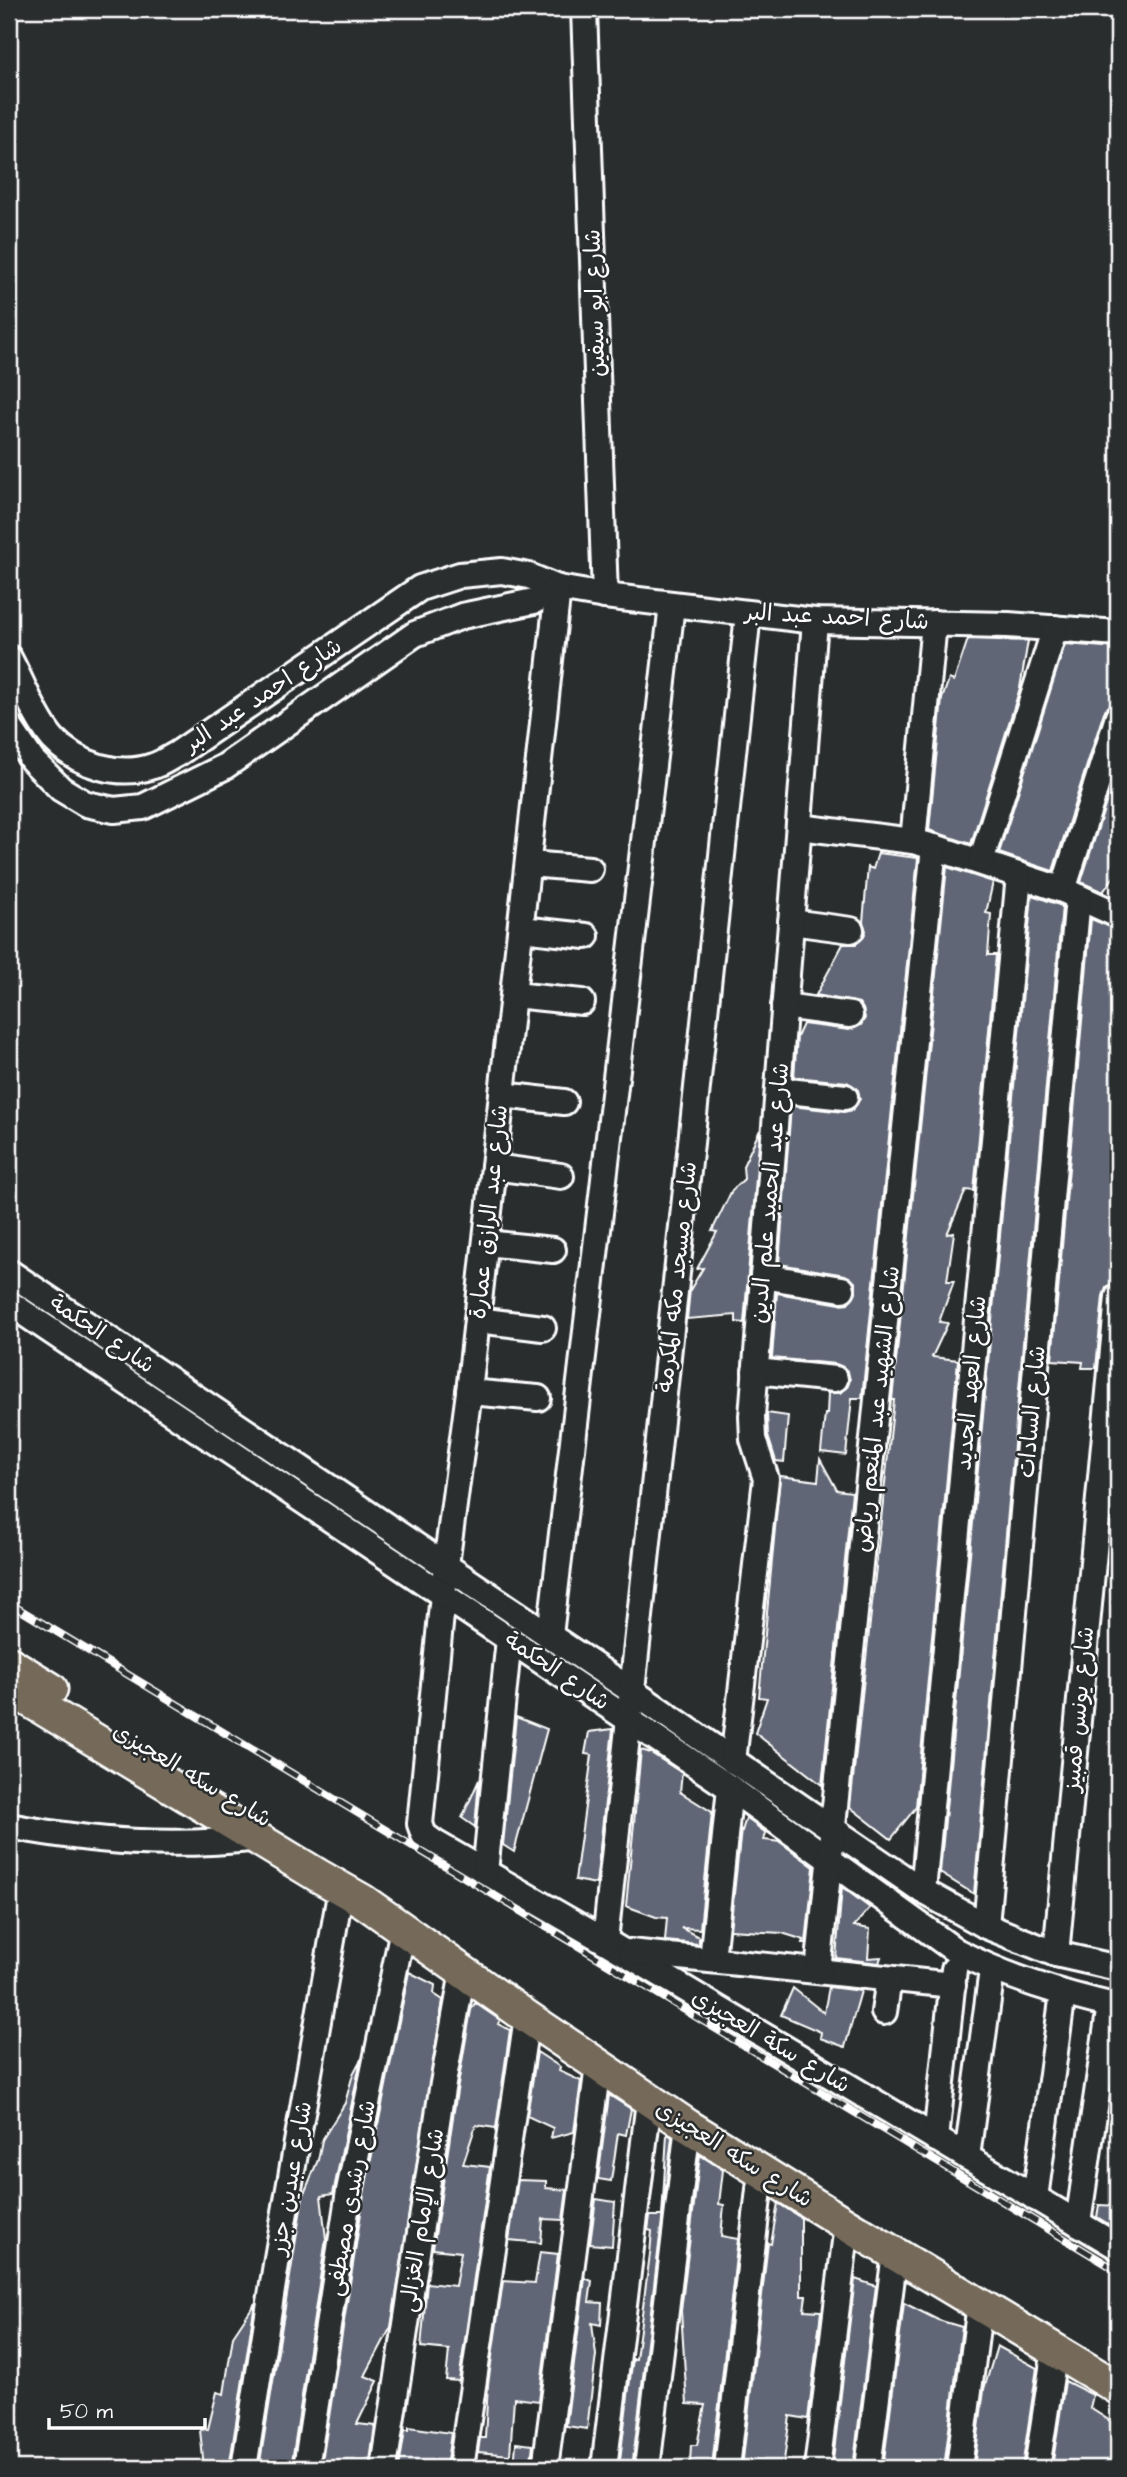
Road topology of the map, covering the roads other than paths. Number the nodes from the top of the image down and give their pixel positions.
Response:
1 (584, 9) edge
2 (558, 588) junction
3 (606, 596) junction
4 (672, 604) junction
5 (748, 614) junction
6 (815, 621) junction
7 (934, 623) junction
8 (1055, 628) junction
9 (1118, 633) edge
10 (9, 658) edge
11 (1118, 718) edge
12 (9, 726) edge
13 (799, 827) junction
14 (923, 844) junction
15 (981, 862) junction
16 (529, 864) junction
17 (590, 869) dead end
18 (1019, 875) junction
19 (1070, 894) junction
20 (1118, 915) edge
21 (791, 922) junction
22 (521, 929) junction
23 (852, 930) dead end
24 (586, 936) dead end
25 (514, 995) junction
26 (582, 1002) dead end
27 (784, 1006) junction
28 (850, 1015) dead end
29 (778, 1090) junction
30 (502, 1095) junction
31 (845, 1097) dead end
32 (564, 1102) dead end
33 (494, 1167) junction
34 (561, 1176) dead end
35 (486, 1243) junction
36 (553, 1250) dead end
37 (9, 1272) edge
38 (763, 1276) junction
39 (842, 1289) dead end
40 (1118, 1297) edge
41 (9, 1303) edge
42 (477, 1320) junction
43 (543, 1328) dead end
44 (755, 1371) junction
45 (835, 1379) dead end
46 (469, 1392) junction
47 (538, 1398) dead end
48 (446, 1566) junction
49 (443, 1594) junction
50 (550, 1635) junction
51 (509, 1639) junction
52 (9, 1663) edge
53 (9, 1688) edge
54 (632, 1691) junction
55 (628, 1719) junction
56 (733, 1761) junction
57 (730, 1788) junction
58 (9, 1826) edge
59 (834, 1830) junction
60 (424, 1835) joint
61 (258, 1838) junction
62 (831, 1861) junction
63 (485, 1872) junction
64 (923, 1891) junction
65 (352, 1894) junction
66 (986, 1926) junction
67 (403, 1929) junction
68 (613, 1946) junction
69 (957, 1951) junction
70 (1056, 1954) junction
71 (712, 1960) junction
72 (1118, 1968) edge
73 (992, 1970) junction
74 (818, 1971) junction
75 (463, 1972) junction
76 (889, 1979) junction
77 (953, 1985) junction
78 (1063, 1993) junction
79 (1114, 2006) edge
80 (884, 2012) dead end
81 (527, 2017) junction
82 (598, 2066) junction
83 (649, 2101) junction
84 (688, 2126) junction
85 (936, 2138) junction
86 (967, 2157) junction
87 (761, 2172) junction
88 (1035, 2198) junction
89 (1078, 2223) junction
90 (847, 2225) junction
91 (1118, 2247) edge
92 (895, 2253) junction
93 (980, 2304) junction
94 (1055, 2349) junction
95 (1118, 2388) edge
96 (244, 2468) edge
97 (306, 2468) edge
98 (384, 2468) edge
99 (461, 2468) edge
100 (545, 2468) edge
101 (604, 2468) edge
102 (647, 2468) edge
103 (727, 2468) edge
104 (817, 2468) edge
105 (868, 2468) edge
106 (959, 2468) edge
107 (1037, 2468) edge

1 - 3 street, شارع ابو سيفين
2 - 3 street, شارع احمد عبد البر
2 - 10 street, شارع احمد عبد البر
2 - 12 street, شارع احمد عبد البر
2 - 16 street, شارع عبد الرازق عمارة
3 - 4 street, شارع احمد عبد البر
4 - 5 street, شارع احمد عبد البر
4 - 50 street
5 - 6 street, شارع احمد عبد البر
5 - 54 street, شارع مسجد مكه المكرمة
6 - 7 street, شارع احمد عبد البر
6 - 13 street, شارع عبد الحميد علم الدين
7 - 8 street, شارع احمد عبد البر
7 - 14 street, شارع الشهيد عبد المنعم رياض
8 - 9 street, شارع احمد عبد البر
8 - 15 street
11 - 19 street, شارع السادات
13 - 14 street
13 - 21 street, شارع عبد الحميد علم الدين
14 - 15 street
14 - 59 street, شارع الشهيد عبد المنعم رياض
15 - 18 street
16 - 17 street
16 - 22 street, شارع عبد الرازق عمارة
18 - 19 street
18 - 64 street, شارع العهد الجديد
19 - 20 street
19 - 66 street, شارع السادات
21 - 23 street
21 - 27 street, شارع عبد الحميد علم الدين
22 - 24 street
22 - 25 street, شارع عبد الرازق عمارة
25 - 26 street
25 - 30 street, شارع عبد الرازق عمارة
27 - 28 street
27 - 29 street, شارع عبد الحميد علم الدين
29 - 31 street
29 - 38 street, شارع عبد الحميد علم الدين
30 - 32 street
30 - 33 street, شارع عبد الرازق عمارة
33 - 34 street
33 - 35 street, شارع عبد الرازق عمارة
35 - 36 street
35 - 42 street, شارع عبد الرازق عمارة
37 - 48 street, شارع الحكمة
38 - 39 street
38 - 44 street, شارع عبد الحميد علم الدين
40 - 70 street, شارع يونس قمبيز
41 - 49 street, شارع الحكمة
42 - 43 street
42 - 46 street, شارع عبد الرازق عمارة
44 - 45 street
44 - 56 street, شارع عبد الحميد علم الدين
46 - 47 street
46 - 48 street, شارع عبد الرازق عمارة
48 - 49 street, شارع عبد الرازق عمارة
48 - 50 street, شارع الحكمة
49 - 51 street, شارع الحكمة
49 - 60 street, شارع عبد الرازق عمارة
50 - 54 street, شارع الحكمة
51 - 55 street, شارع الحكمة
51 - 63 street
52 - 65 main road, شارع سكه العجيزى
53 - 61 main road, شارع سكه العجيزى
54 - 55 street, شارع مسجد مكه المكرمة
54 - 56 street, شارع الحكمة
55 - 57 street, شارع الحكمة
55 - 68 street, شارع مسجد مكه المكرمة
56 - 59 street, شارع الحكمة
57 - 62 street, شارع الحكمة
57 - 71 street
58 - 61 street
59 - 62 street, شارع الشهيد عبد المنعم رياض
59 - 64 street, شارع الحكمة
60 - 63 street, شارع سكة العجيزى
61 - 65 main road, شارع سكه العجيزى
62 - 69 street, شارع الحكمة
62 - 74 street, شارع الشهيد عبد المنعم رياض
63 - 68 street, شارع سكة العجيزى
64 - 66 street, شارع الحكمة
65 - 67 main road, شارع سكه العجيزى
65 - 96 street, شارع عبدين جزر
66 - 70 street, شارع الحكمة
67 - 75 main road, شارع سكه العجيزى
67 - 97 street, شارع رشدى مصطفى
68 - 71 street
68 - 85 street, شارع سكة العجيزى
69 - 73 street, شارع الحكمة
69 - 77 street
70 - 72 street, شارع الحكمة
71 - 74 street
73 - 78 street, شارع الحكمة
73 - 86 street
74 - 76 street
75 - 81 main road, شارع سكه العجيزى
75 - 98 street, شارع الإمام الغزالى
76 - 77 street
76 - 80 street
77 - 85 street
78 - 79 street, شارع الحكمة
78 - 88 street
79 - 89 street
81 - 82 main road, شارع سكه العجيزى
81 - 99 street
82 - 83 main road, شارع سكه العجيزى
82 - 100 street
83 - 84 main road, شارع سكه العجيزى
83 - 101 street
84 - 87 main road, شارع سكه العجيزى
84 - 102 street
85 - 86 street, شارع سكة العجيزى
86 - 88 street, شارع سكة العجيزى
87 - 90 main road, شارع سكه العجيزى
87 - 103 street
88 - 89 street, شارع سكة العجيزى
89 - 91 street, شارع سكة العجيزى
90 - 92 main road, شارع سكه العجيزى
90 - 104 street
92 - 93 main road, شارع سكه العجيزى
92 - 105 street
93 - 94 main road, شارع سكه العجيزى
93 - 106 street
94 - 95 main road, شارع سكه العجيزى
94 - 107 street

